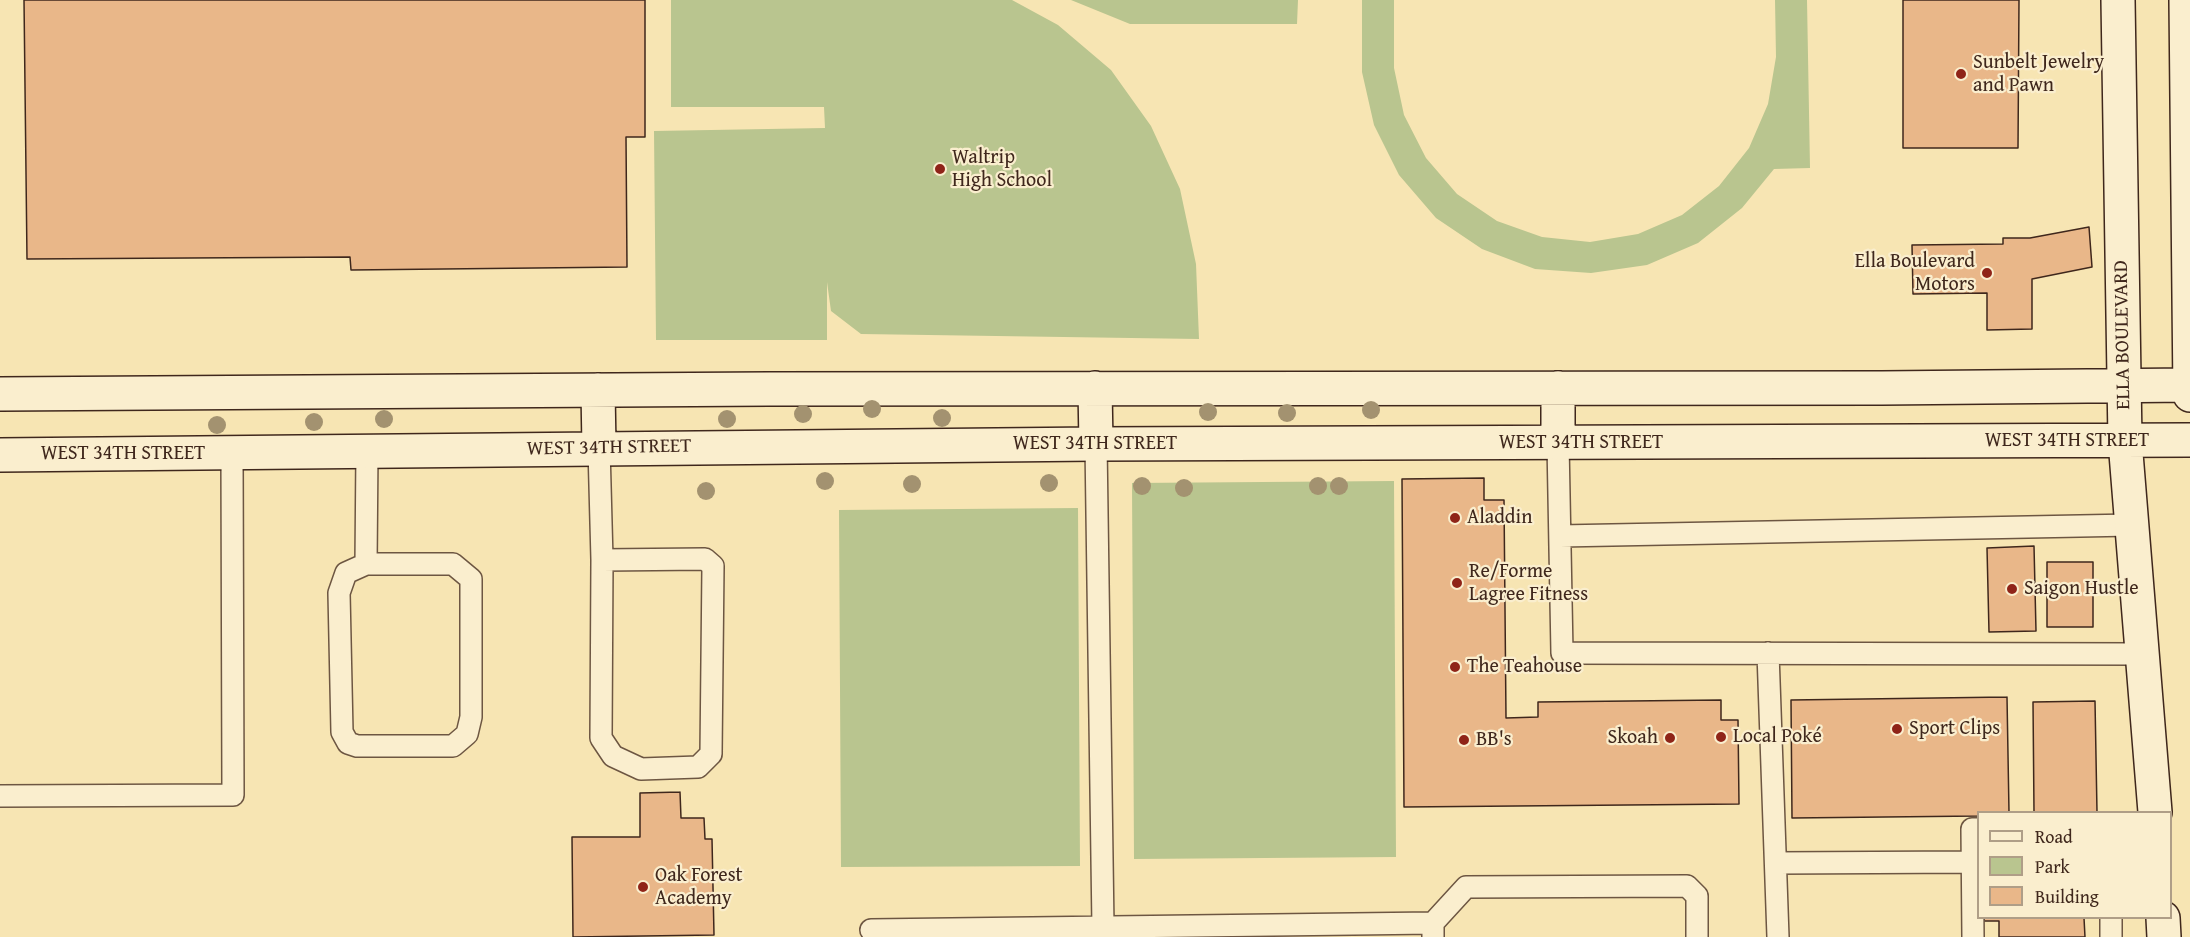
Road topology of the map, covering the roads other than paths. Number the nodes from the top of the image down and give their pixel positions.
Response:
1 (2118, 0) edge
2 (2186, 0) edge
3 (2188, 102) edge
4 (2190, 385) edge
5 (2123, 386) junction
6 (1095, 388) junction
7 (1558, 388) junction
8 (598, 390) junction
9 (0, 394) edge
10 (2190, 395) edge
11 (2190, 440) edge
12 (2125, 441) junction
13 (1558, 443) junction
14 (1096, 444) junction
15 (599, 448) junction
16 (367, 451) junction
17 (232, 453) junction
18 (0, 454) edge
19 (2132, 525) junction
20 (1560, 536) junction
21 (602, 560) junction
22 (366, 564) junction
23 (1768, 653) junction
24 (2142, 654) junction
25 (0, 796) edge
26 (2155, 811) edge
27 (1977, 829) edge
28 (1973, 862) junction
29 (1776, 863) junction
30 (2111, 919) edge
31 (2163, 919) edge
32 (1103, 927) junction
33 (871, 930) dead end
34 (1433, 930) edge
35 (1697, 937) edge
36 (1778, 937) edge
37 (1973, 937) edge
38 (2111, 937) edge
39 (2164, 937) edge

1 - 5 main road, ELLA BOULEVARD
2 - 3 main road
3 - 4 main road
4 - 5 main road
4 - 10 main road
5 - 7 main road
5 - 12 main road, ELLA BOULEVARD
6 - 7 main road
6 - 8 main road
6 - 14 main road
7 - 13 main road
8 - 9 main road
8 - 15 main road
11 - 12 main road, WEST 34TH STREET
12 - 13 main road, WEST 34TH STREET
12 - 19 main road, ELLA BOULEVARD
13 - 14 main road, WEST 34TH STREET
13 - 20 lane
14 - 15 main road, WEST 34TH STREET
14 - 32 lane
15 - 16 main road, WEST 34TH STREET
15 - 21 lane
16 - 17 main road, WEST 34TH STREET
16 - 22 lane
17 - 18 main road, WEST 34TH STREET
17 - 25 lane
19 - 20 lane
19 - 24 main road, ELLA BOULEVARD
20 - 23 lane
21 - 21 lane
22 - 22 lane
23 - 24 lane
23 - 29 lane
24 - 26 main road, ELLA BOULEVARD
27 - 28 lane
28 - 29 lane
28 - 37 lane
29 - 36 lane
30 - 38 lane
31 - 39 main road
32 - 33 lane
32 - 34 lane
34 - 35 lane

